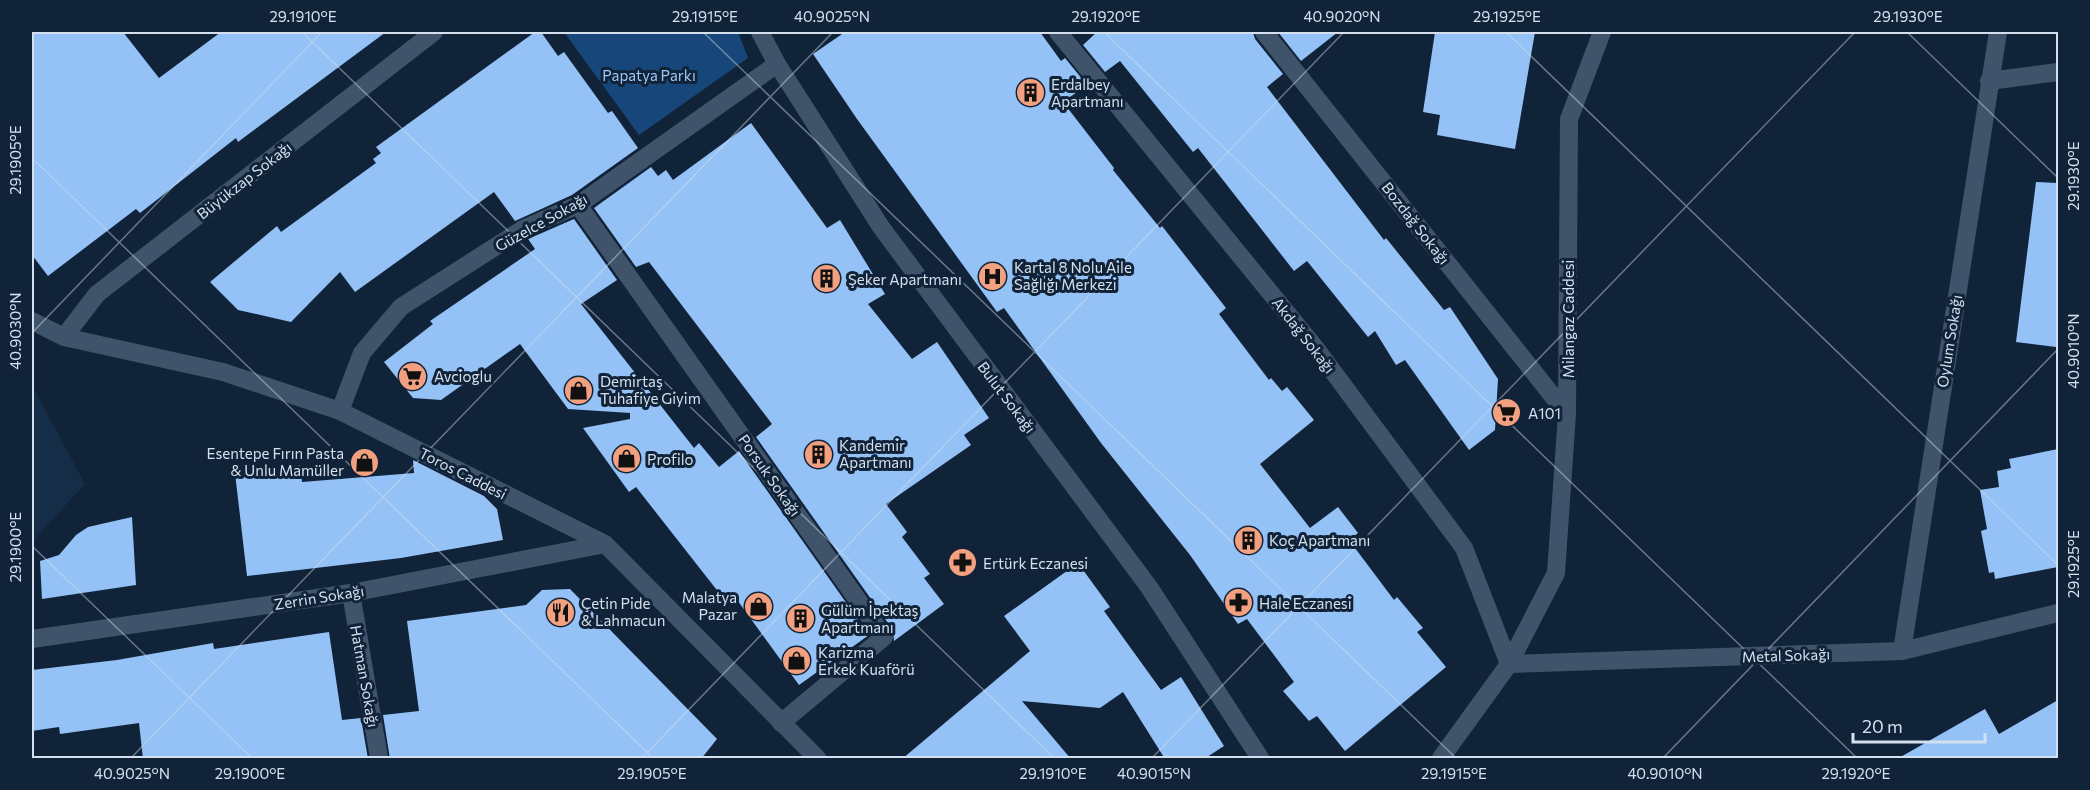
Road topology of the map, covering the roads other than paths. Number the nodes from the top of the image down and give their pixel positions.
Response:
1 (434, 32) edge
2 (760, 32) edge
3 (1058, 32) edge
4 (1264, 32) edge
5 (1602, 32) edge
6 (1998, 32) edge
7 (777, 64) junction
8 (2058, 72) edge
9 (1989, 81) junction
10 (578, 205) junction
11 (32, 321) edge
12 (64, 337) junction
13 (340, 411) junction
14 (1568, 414) junction
15 (605, 544) junction
16 (351, 593) junction
17 (2058, 613) edge
18 (32, 639) edge
19 (1902, 651) junction
20 (1509, 664) junction
21 (781, 723) junction
22 (379, 759) edge
23 (817, 759) edge
24 (1260, 759) edge
25 (1441, 759) edge

1 - 12 street, Büyükzap Sokağı
2 - 7 street, Bulut Sokağı
3 - 20 street, Akdağ Sokağı
4 - 14 street, Bozdağ Sokağı
5 - 14 street, Milangaz Caddesi
6 - 9 street, Oylum Sokağı
7 - 10 street, Güzelce Sokağı
7 - 24 street, Bulut Sokağı
8 - 9 street
9 - 19 street, Oylum Sokağı
10 - 13 street, Güzelce Sokağı
10 - 21 street, Porsuk Sokağı
11 - 12 street, Toros Caddesi
12 - 13 street, Toros Caddesi
13 - 15 street, Toros Caddesi
14 - 20 street, Milangaz Caddesi
15 - 16 street, Zerrin Sokağı
15 - 21 street, Toros Caddesi
16 - 18 street, Zerrin Sokağı
16 - 22 street, Hatman Sokağı
17 - 19 street, Metal Sokağı
19 - 20 street, Metal Sokağı
20 - 25 street, Milangaz Caddesi
21 - 23 street, Toros Caddesi

